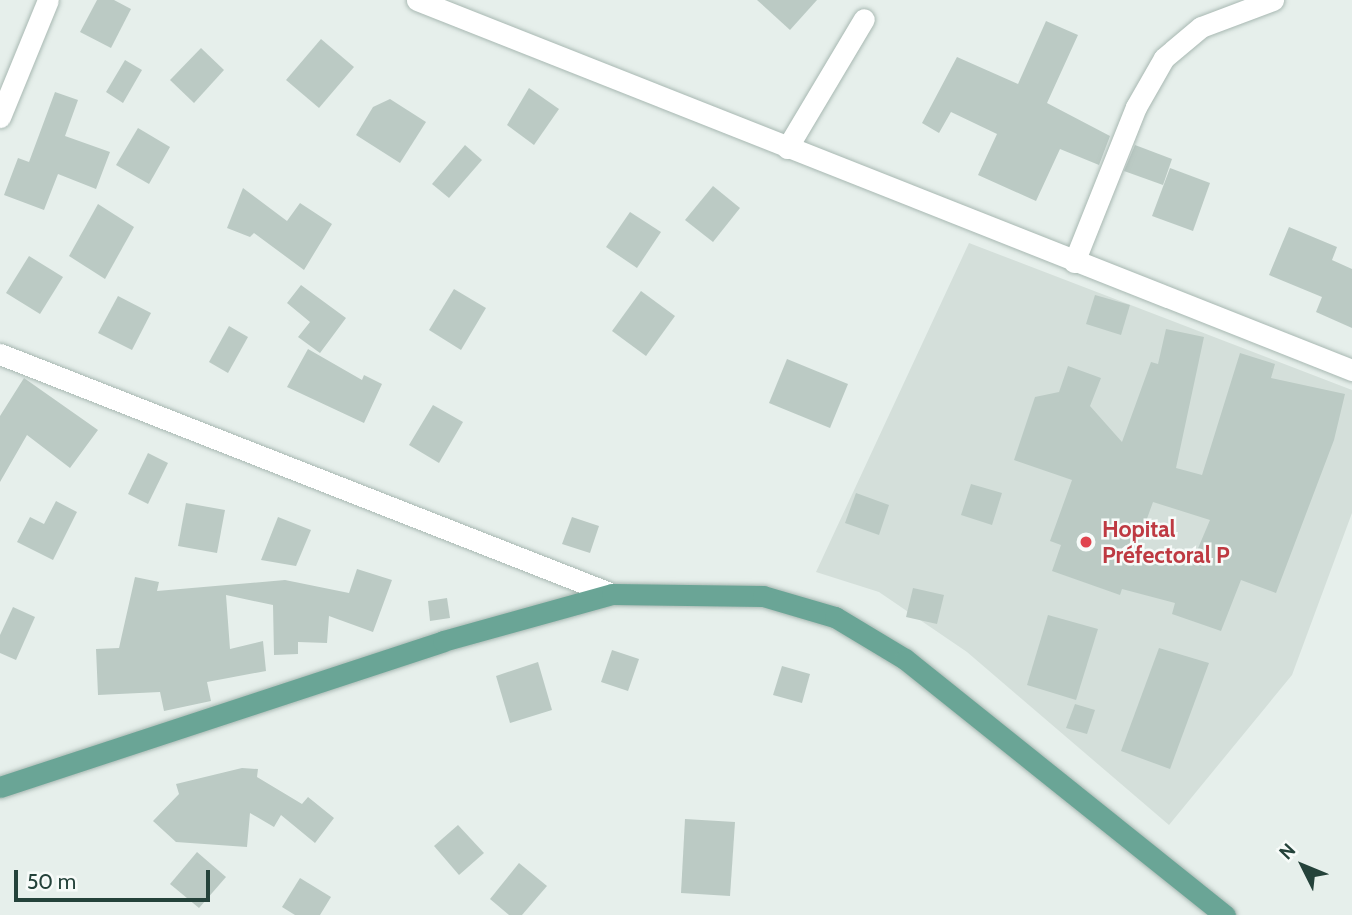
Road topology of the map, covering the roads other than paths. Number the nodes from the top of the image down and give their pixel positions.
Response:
1 (48, 0) edge
2 (417, 0) edge
3 (1273, 0) edge
4 (864, 19) dead end
5 (0, 117) edge
6 (786, 148) junction
7 (1074, 262) junction
8 (0, 354) edge
9 (1352, 370) edge
10 (612, 594) junction
11 (0, 786) edge
12 (1225, 915) edge

1 - 5 street
2 - 6 street
3 - 7 street
4 - 6 street
6 - 7 street
7 - 9 street
8 - 10 street
10 - 11 main road
10 - 12 main road

